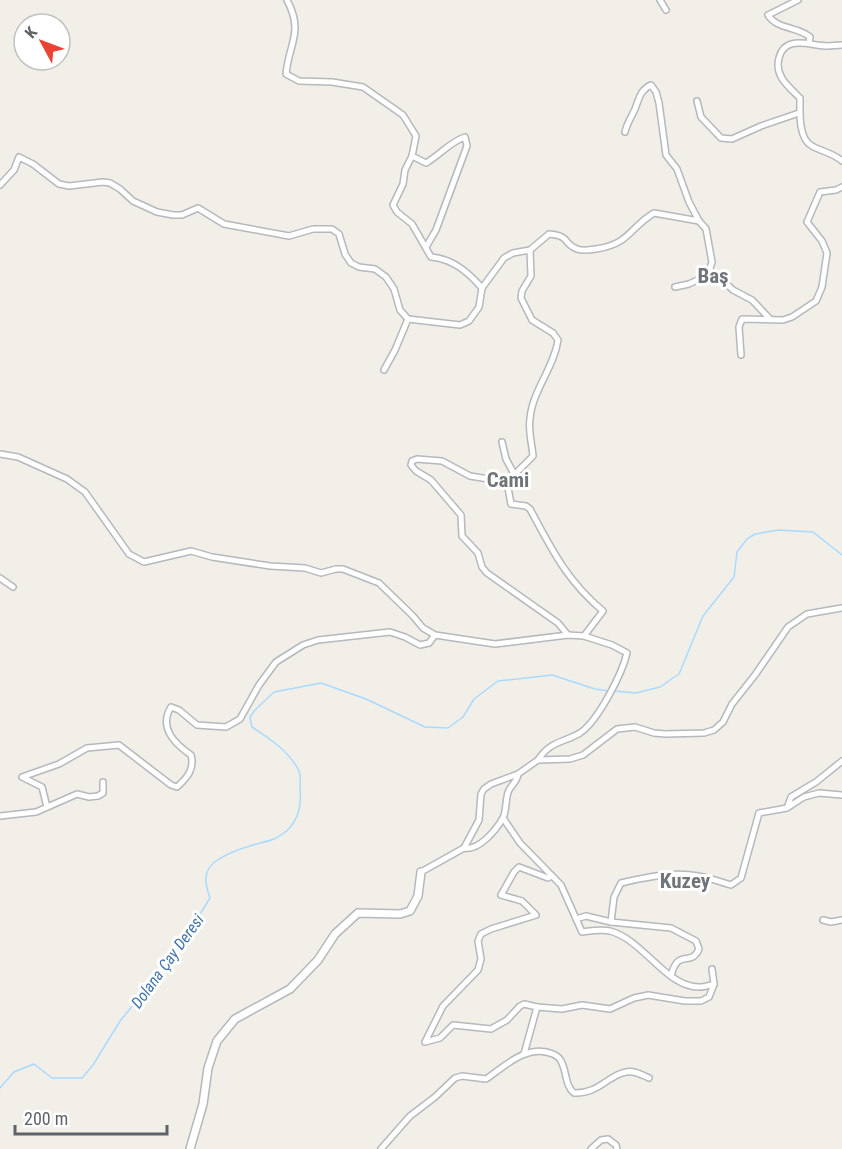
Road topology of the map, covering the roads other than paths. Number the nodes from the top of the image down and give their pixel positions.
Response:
1 (287, 0) edge
2 (660, 0) edge
3 (798, 0) edge
4 (666, 10) dead end
5 (809, 43) junction
6 (842, 45) edge
7 (697, 101) dead end
8 (800, 113) junction
9 (625, 132) dead end
10 (412, 156) junction
11 (842, 161) edge
12 (0, 185) edge
13 (842, 187) edge
14 (699, 221) junction
15 (426, 247) junction
16 (530, 250) junction
17 (708, 275) junction
18 (675, 287) dead end
19 (482, 288) junction
20 (408, 319) junction
21 (770, 319) junction
22 (741, 355) dead end
23 (384, 370) dead end
24 (502, 442) dead end
25 (0, 454) edge
26 (514, 474) junction
27 (507, 482) junction
28 (0, 578) edge
29 (13, 587) dead end
30 (842, 608) edge
31 (435, 635) junction
32 (568, 635) junction
33 (584, 636) junction
34 (538, 760) junction
35 (842, 761) edge
36 (518, 774) junction
37 (103, 782) dead end
38 (842, 795) edge
39 (46, 807) junction
40 (787, 808) junction
41 (0, 816) edge
42 (503, 818) junction
43 (464, 848) junction
44 (421, 872) joint
45 (552, 876) junction
46 (576, 919) junction
47 (842, 920) edge
48 (823, 921) dead end
49 (611, 922) junction
50 (712, 969) dead end
51 (672, 976) junction
52 (714, 984) junction
53 (537, 1006) junction
54 (524, 1054) junction
55 (649, 1078) dead end
56 (189, 1149) edge
57 (381, 1149) edge
58 (591, 1149) edge
59 (616, 1149) edge

1 - 10 street
2 - 4 street
3 - 5 street
5 - 6 street
5 - 8 street
7 - 8 street
8 - 11 street
9 - 14 street
10 - 15 street
10 - 15 street
12 - 20 street
13 - 21 street
14 - 16 street
14 - 17 street
15 - 19 street
16 - 19 street
16 - 26 street
17 - 18 street
17 - 21 street
19 - 20 street
20 - 23 street
21 - 22 street
24 - 26 street
25 - 31 street
26 - 27 street
27 - 32 street
27 - 33 street
28 - 29 street
30 - 34 street
31 - 32 street
31 - 39 street
32 - 33 street
33 - 34 street
34 - 36 street
35 - 40 street
36 - 42 street
36 - 43 street
37 - 39 street
38 - 40 street
39 - 41 street
40 - 49 street
42 - 43 street
42 - 45 street
43 - 44 street
44 - 56 street
45 - 46 street
45 - 53 street
46 - 49 street
46 - 51 street
47 - 48 street
49 - 51 street
50 - 52 street
51 - 52 street
52 - 53 street
53 - 54 street
54 - 55 street
54 - 57 street
58 - 59 street

